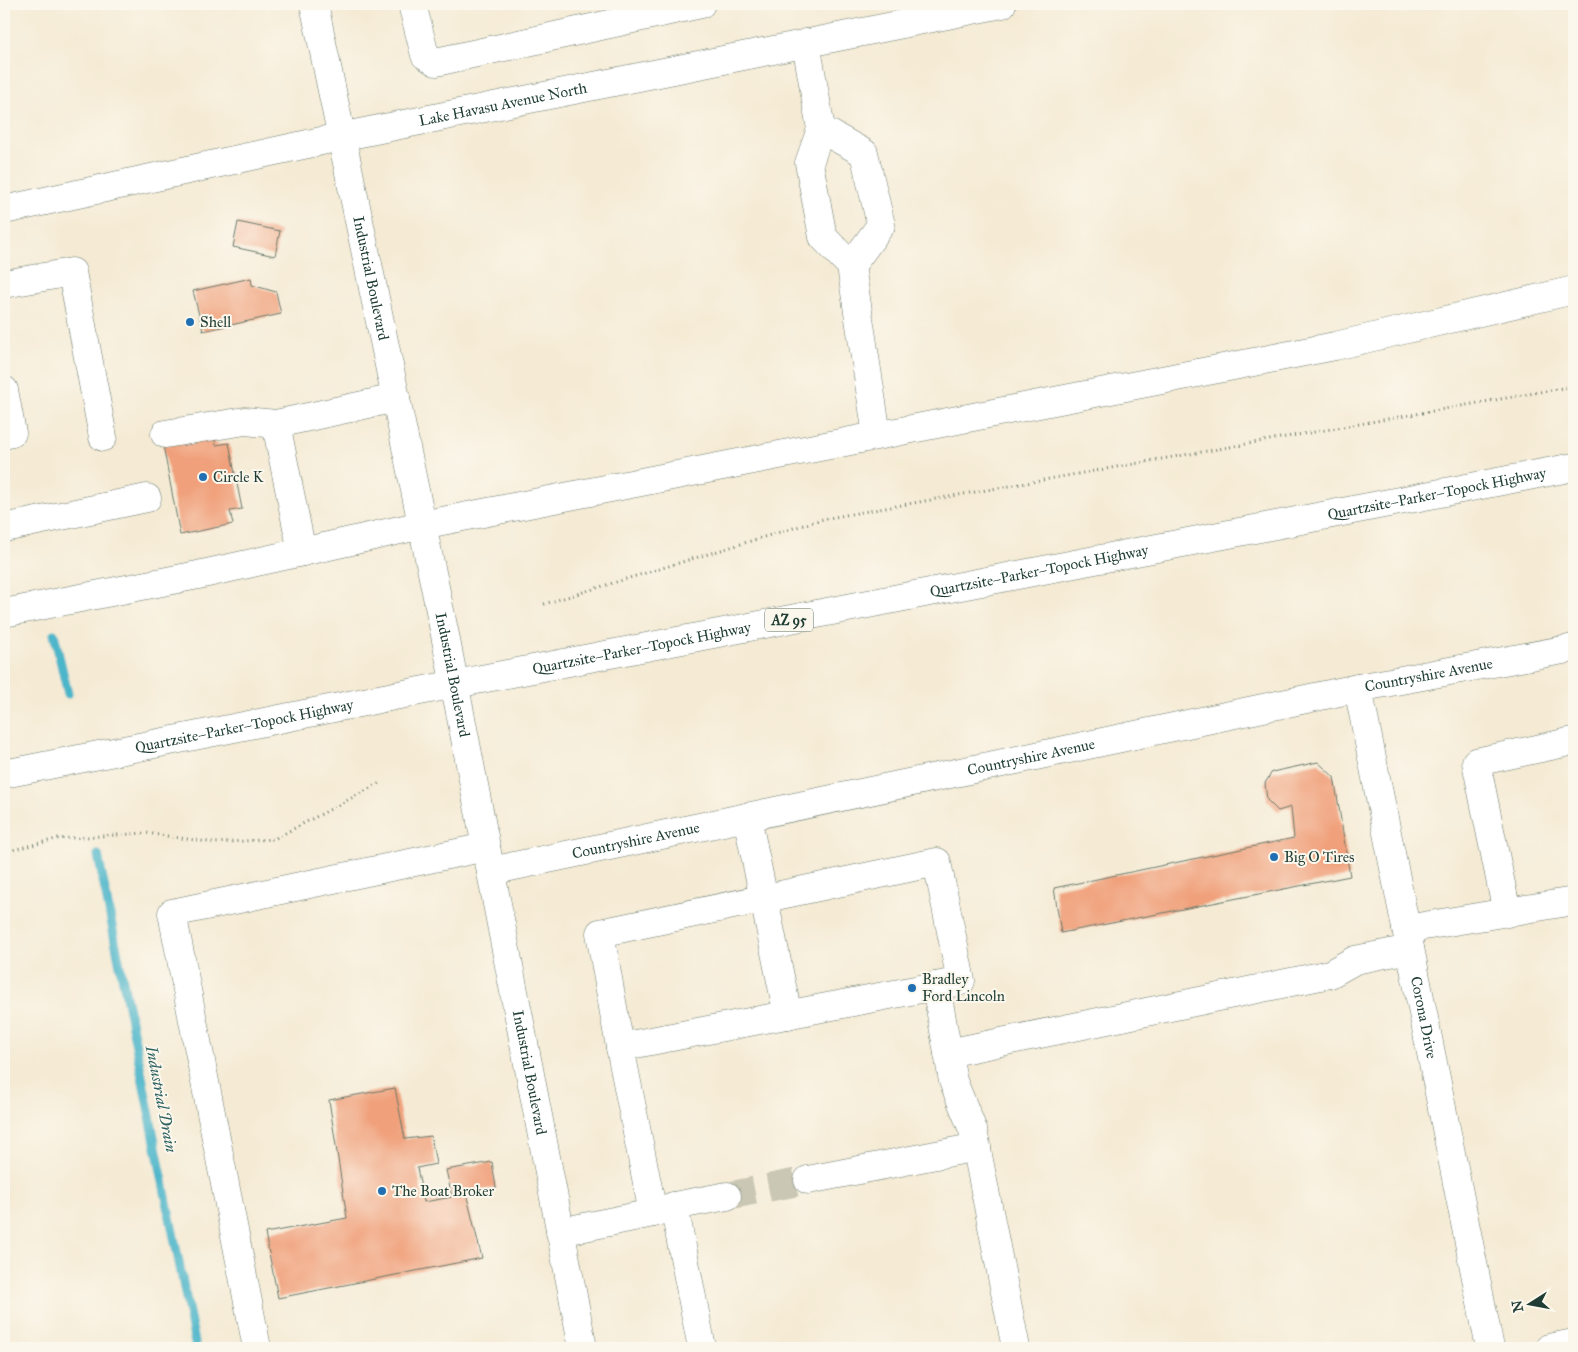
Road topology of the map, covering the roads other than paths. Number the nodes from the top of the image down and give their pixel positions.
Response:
1 (314, 4) edge
2 (412, 4) edge
3 (701, 4) edge
4 (1002, 4) edge
5 (806, 44) junction
6 (821, 128) junction
7 (340, 138) junction
8 (4, 210) edge
9 (851, 266) junction
10 (4, 284) edge
11 (1574, 290) edge
12 (4, 390) edge
13 (396, 398) junction
14 (276, 424) junction
15 (8, 434) edge
16 (165, 434) dead end
17 (878, 435) junction
18 (103, 437) dead end
19 (1574, 467) edge
20 (147, 498) dead end
21 (422, 525) junction
22 (4, 528) edge
23 (302, 552) junction
24 (4, 613) edge
25 (1574, 648) edge
26 (454, 685) junction
27 (1358, 688) junction
28 (1574, 741) edge
29 (4, 774) edge
30 (747, 817) junction
31 (489, 859) junction
32 (763, 899) junction
33 (1574, 901) edge
34 (1507, 913) junction
35 (1408, 939) junction
36 (936, 986) junction
37 (788, 1015) junction
38 (620, 1047) junction
39 (948, 1053) junction
40 (976, 1147) junction
41 (808, 1180) tunnel mouth
42 (727, 1196) tunnel mouth
43 (663, 1210) junction
44 (560, 1232) junction
45 (1574, 1343) edge
46 (257, 1348) edge
47 (583, 1348) edge
48 (702, 1348) edge
49 (1016, 1348) edge
50 (1490, 1348) edge
51 (1549, 1348) edge

1 - 7 main road, Industrial Boulevard
2 - 3 main road
4 - 5 main road, Lake Havasu Avenue North
5 - 6 main road
5 - 7 main road, Lake Havasu Avenue North
6 - 9 main road
6 - 9 main road
7 - 8 main road, Lake Havasu Avenue North
7 - 13 main road, Industrial Boulevard
9 - 17 main road
10 - 18 main road
11 - 17 main road
12 - 15 main road
13 - 14 main road
13 - 21 main road, Industrial Boulevard
14 - 16 main road
14 - 23 main road
17 - 21 main road
19 - 26 main road, Quartzsite–Parker–Topock Highway / AZ 95
20 - 22 main road
21 - 23 main road
21 - 26 main road, Industrial Boulevard
23 - 24 main road
25 - 27 main road, Countryshire Avenue
26 - 29 main road, Quartzsite–Parker–Topock Highway / AZ 95
26 - 31 main road, Industrial Boulevard
27 - 30 main road, Countryshire Avenue
27 - 35 main road, Corona Drive
28 - 34 main road
30 - 31 main road, Countryshire Avenue
30 - 32 main road
31 - 44 main road, Industrial Boulevard
31 - 46 main road, Countryshire Avenue
32 - 36 main road
32 - 37 main road
32 - 38 main road
33 - 34 main road
34 - 35 main road
35 - 39 main road
35 - 50 main road, Corona Drive
36 - 37 main road
36 - 39 main road
37 - 38 main road
38 - 43 main road
39 - 40 main road
40 - 41 main road
40 - 49 main road
42 - 43 main road
43 - 44 main road
43 - 48 main road
44 - 47 main road, Industrial Boulevard
45 - 51 main road

